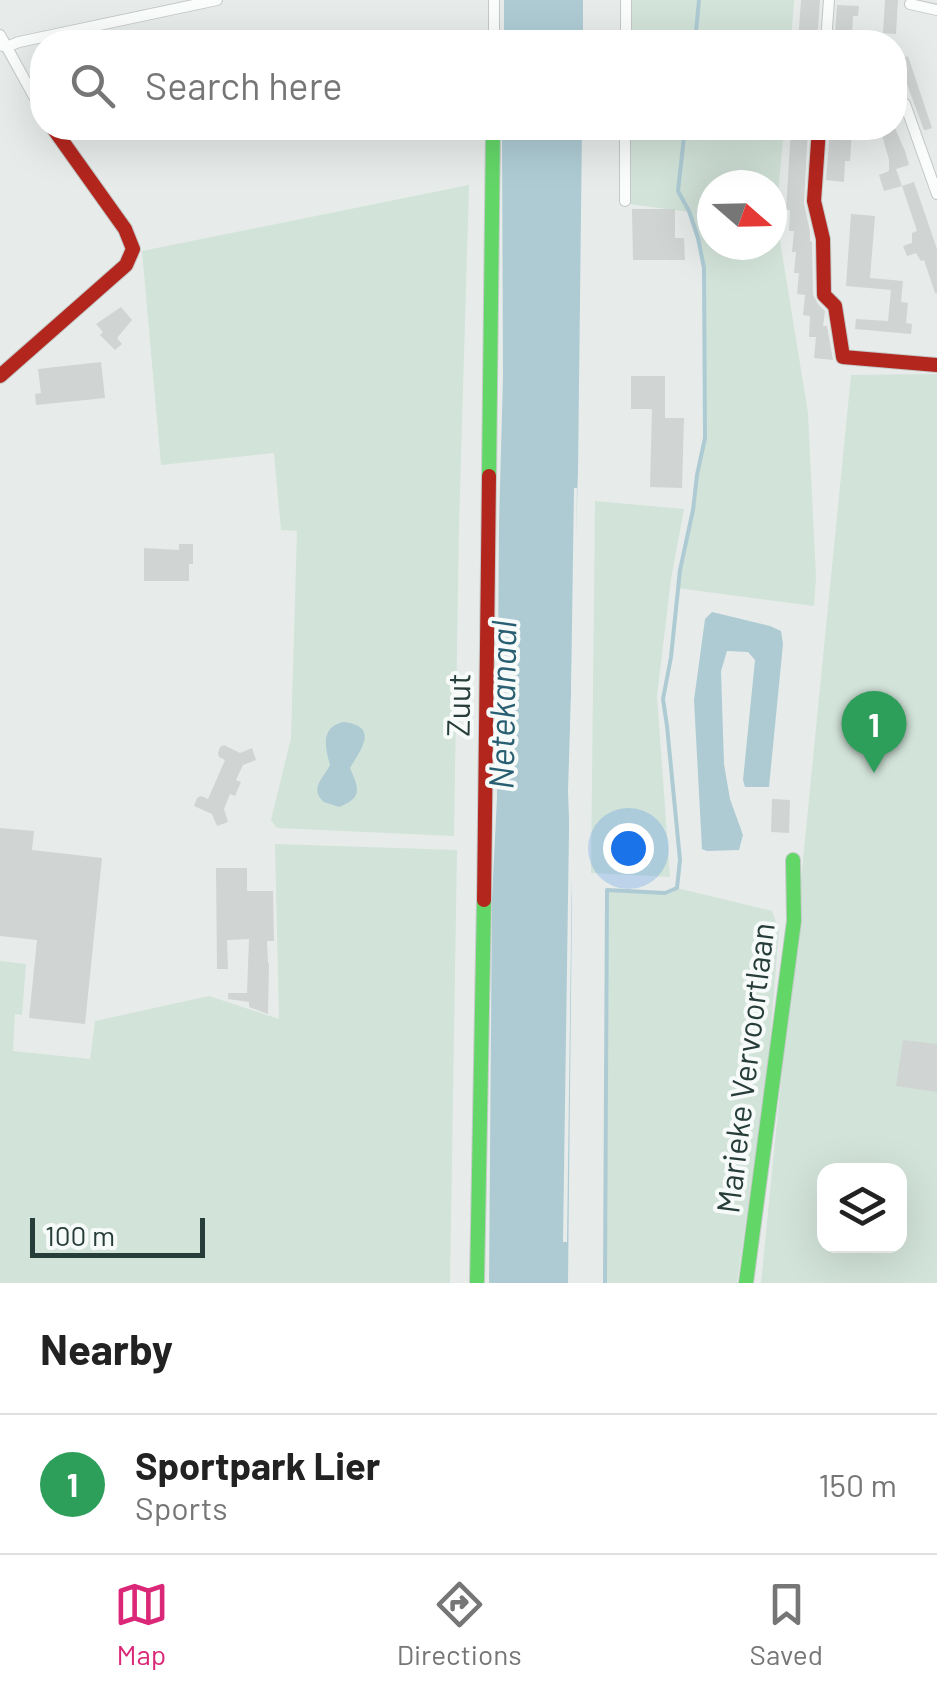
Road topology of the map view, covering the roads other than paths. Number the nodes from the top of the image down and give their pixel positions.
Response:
1 (216, 0) edge
2 (494, 0) edge
3 (626, 0) edge
4 (829, 0) edge
5 (910, 4) dead end
6 (937, 10) edge
7 (75, 30) edge
8 (494, 30) edge
9 (626, 30) edge
10 (827, 30) edge
11 (0, 35) edge
12 (30, 40) edge
13 (3, 46) edge
14 (30, 91) edge
15 (907, 110) edge
16 (61, 140) edge
17 (493, 140) edge
18 (625, 140) edge
19 (818, 140) edge
20 (937, 146) edge
21 (922, 151) junction
22 (937, 194) edge
23 (625, 201) dead end
24 (937, 365) edge
25 (0, 376) edge
26 (793, 860) dead end
27 (477, 1283) edge
28 (746, 1283) edge

1 - 7 street
2 - 8 street
3 - 9 street
4 - 10 street
5 - 6 street
11 - 13 street
12 - 13 street
13 - 14 street
15 - 21 street
16 - 25 street
17 - 27 street, Zuut
18 - 23 street
19 - 24 street
20 - 21 street
21 - 22 street
26 - 28 street, Marieke Vervoortlaan

